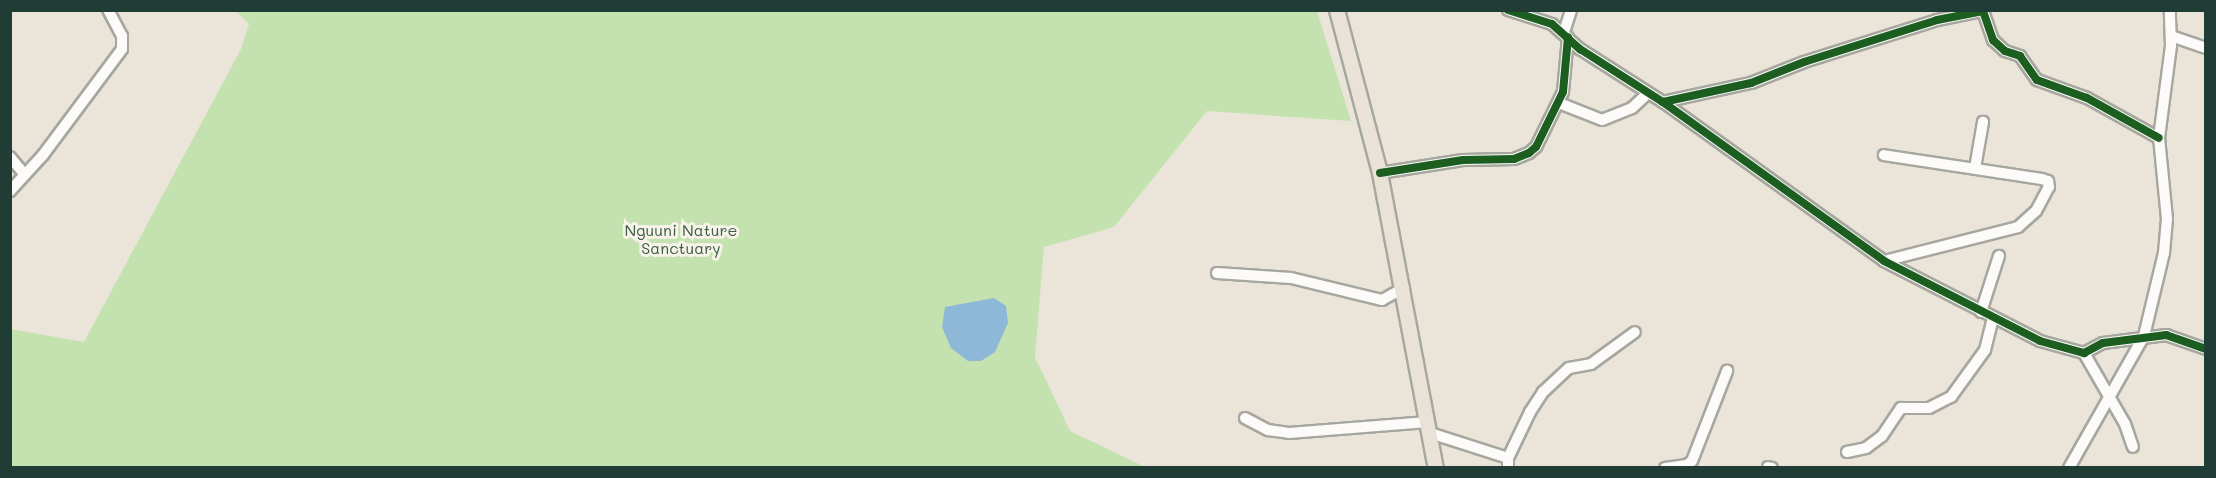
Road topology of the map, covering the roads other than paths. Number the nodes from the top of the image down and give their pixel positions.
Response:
1 (108, 10) edge
2 (1337, 10) edge
3 (1508, 10) edge
4 (1571, 10) edge
5 (2170, 10) edge
6 (1984, 11) edge
7 (1566, 34) junction
8 (2171, 36) junction
9 (2205, 48) edge
10 (1648, 93) junction
11 (1663, 102) junction
12 (1559, 103) junction
13 (1983, 122) dead end
14 (2159, 138) junction
15 (1884, 155) dead end
16 (10, 157) edge
17 (1975, 168) junction
18 (1380, 173) junction
19 (25, 175) junction
20 (10, 191) edge
21 (1999, 256) dead end
22 (1884, 261) junction
23 (1217, 273) dead end
24 (1404, 288) junction
25 (1981, 312) junction
26 (1993, 317) junction
27 (1635, 332) dead end
28 (2144, 336) junction
29 (2205, 349) edge
30 (2084, 354) junction
31 (1727, 371) dead end
32 (2109, 394) junction
33 (1245, 418) dead end
34 (1429, 427) junction
35 (2133, 447) dead end
36 (1847, 452) dead end
37 (1508, 463) edge
38 (1436, 468) edge
39 (1665, 468) edge
40 (2069, 468) edge

1 - 19 street
2 - 18 main road
3 - 7 street
4 - 7 street
5 - 8 street
6 - 11 street
6 - 14 street
7 - 10 street
7 - 12 street
8 - 9 street
8 - 14 street
10 - 11 street
10 - 12 street
11 - 22 street
12 - 18 street
13 - 17 street
14 - 28 street
15 - 17 street
16 - 19 street
17 - 22 street
18 - 24 main road
19 - 20 street
21 - 25 street
22 - 25 street
23 - 24 street
24 - 34 main road
25 - 26 street
26 - 30 street
26 - 36 street
27 - 37 street
28 - 29 street
28 - 30 street
28 - 32 street
30 - 32 street
31 - 39 street
32 - 35 street
32 - 40 street
33 - 34 street
34 - 37 street
34 - 38 main road

